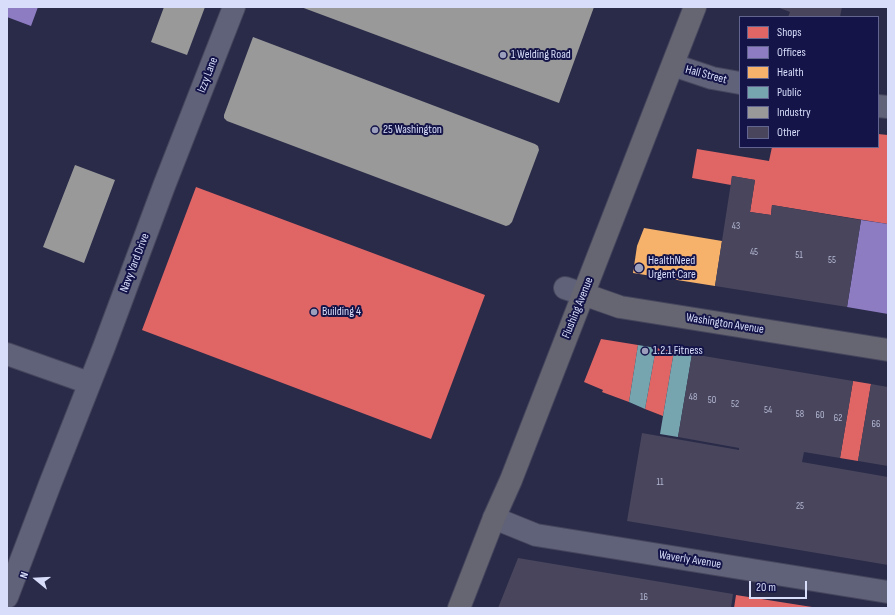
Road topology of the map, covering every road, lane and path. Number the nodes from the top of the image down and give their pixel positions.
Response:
1 (234, 7) edge
2 (695, 7) edge
3 (673, 65) junction
4 (739, 83) edge
5 (182, 143) joint
6 (574, 291) junction
7 (888, 350) edge
8 (7, 354) edge
9 (89, 383) junction
10 (494, 518) junction
11 (888, 592) edge
12 (7, 597) edge
13 (459, 608) edge

1 - 5 street, Izzy Lane
2 - 3 main road, Flushing Avenue
3 - 4 street, Hall Street
3 - 6 main road, Flushing Avenue
5 - 9 street, Navy Yard Drive
6 - 7 main road, Washington Avenue
6 - 10 main road, Flushing Avenue
8 - 9 street
9 - 12 street, Navy Yard Drive
10 - 11 street, Waverly Avenue
10 - 13 main road, Flushing Avenue

